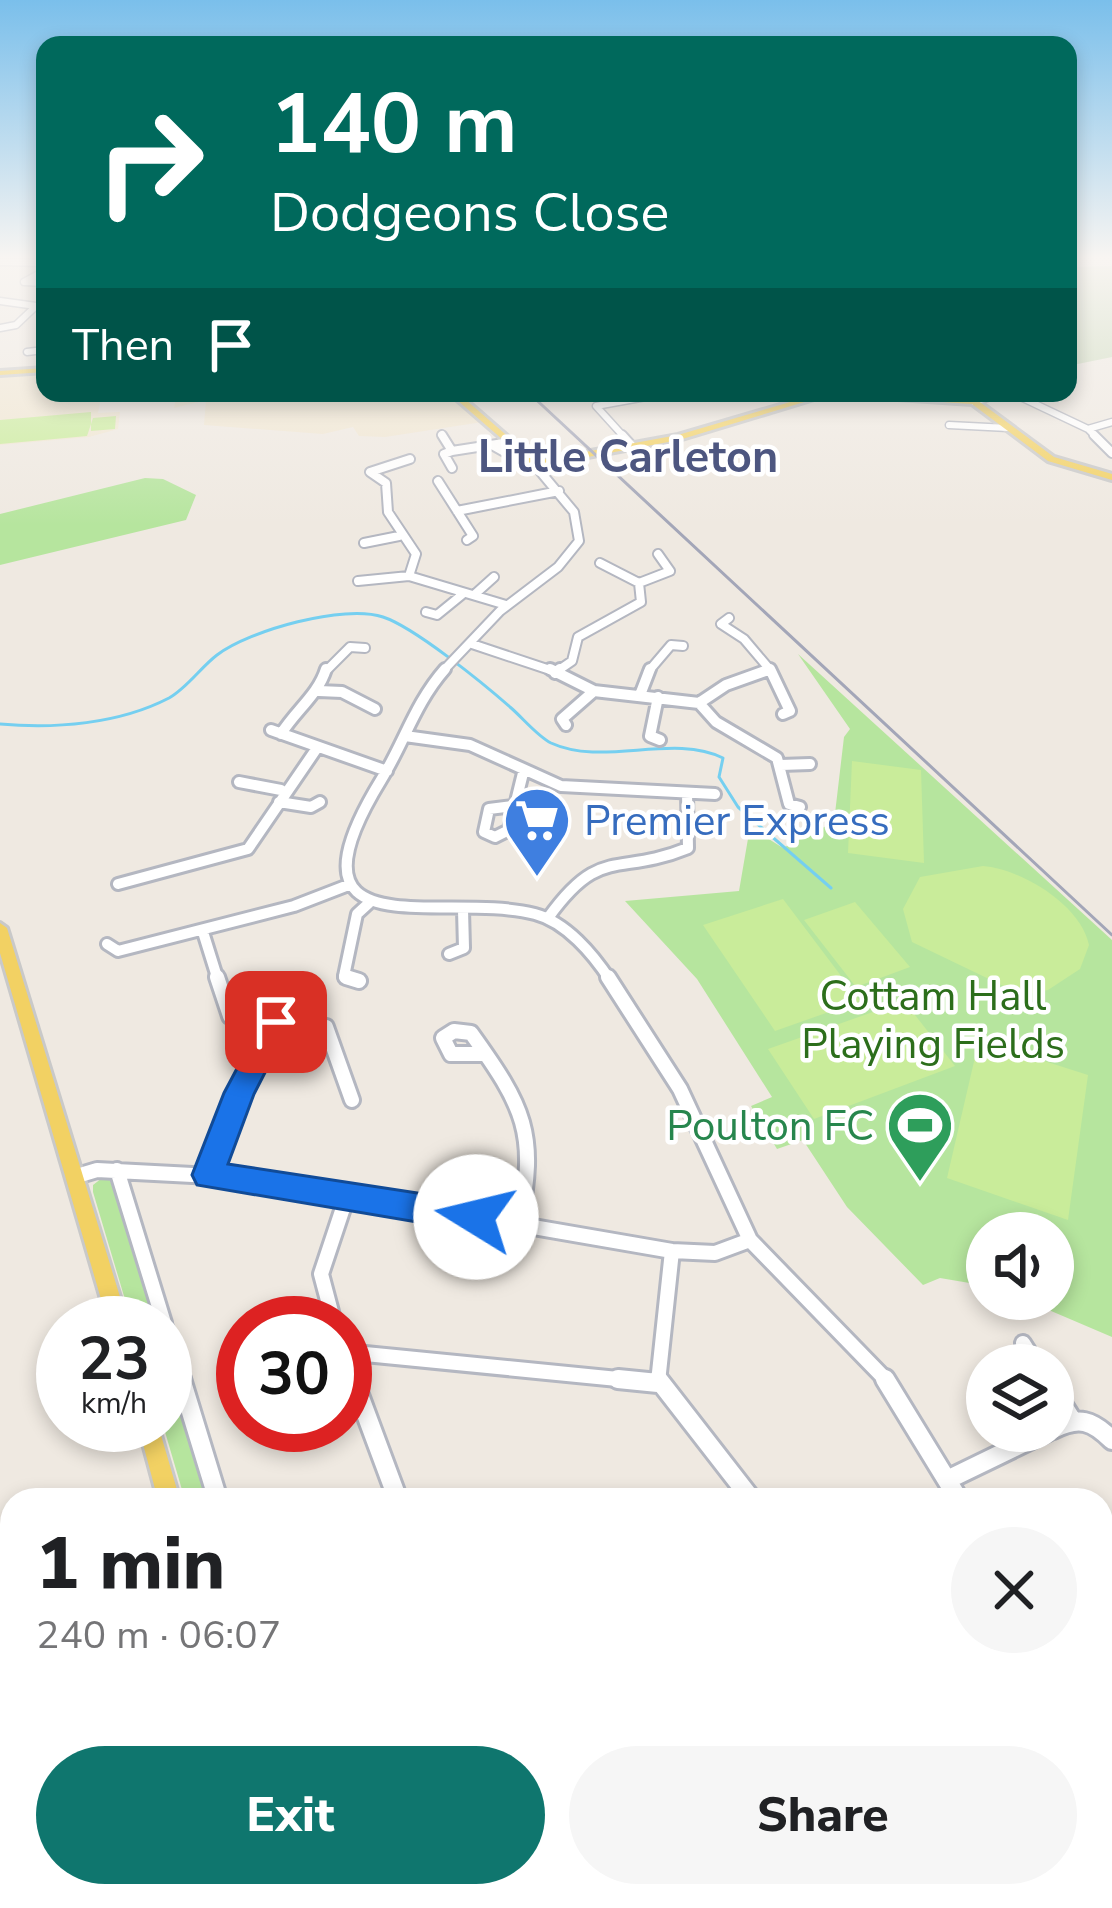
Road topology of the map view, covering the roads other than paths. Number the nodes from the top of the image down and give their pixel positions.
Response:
1 (36, 351) edge
2 (27, 352) dead end
3 (36, 371) edge
4 (0, 373) edge
5 (463, 402) edge
6 (618, 402) edge
7 (788, 402) edge
8 (974, 402) edge
9 (1028, 402) edge
10 (1112, 422) edge
11 (950, 424) dead end
12 (1009, 428) junction
13 (1088, 429) junction
14 (442, 435) dead end
15 (510, 442) junction
16 (491, 445) junction
17 (632, 446) junction
18 (452, 451) junction
19 (1112, 453) edge
20 (403, 457) dead end
21 (517, 459) dead end
22 (534, 464) junction
23 (452, 468) dead end
24 (1112, 478) edge
25 (454, 484) dead end
26 (559, 491) junction
27 (458, 511) junction
28 (399, 536) junction
29 (474, 538) dead end
30 (364, 543) dead end
31 (658, 554) dead end
32 (609, 563) dead end
33 (409, 576) junction
34 (494, 577) dead end
35 (639, 583) junction
36 (370, 592) dead end
37 (469, 594) junction
38 (506, 604) junction
39 (435, 615) dead end
40 (720, 624) dead end
41 (472, 644) junction
42 (674, 644) dead end
43 (364, 648) dead end
44 (768, 670) junction
45 (555, 673) junction
46 (319, 691) junction
47 (594, 691) junction
48 (640, 695) junction
49 (658, 697) junction
50 (374, 703) dead end
51 (699, 703) junction
52 (792, 712) dead end
53 (561, 720) dead end
54 (405, 736) junction
55 (649, 738) dead end
56 (317, 748) junction
57 (810, 764) dead end
58 (782, 765) junction
59 (387, 771) junction
60 (523, 773) junction
61 (242, 788) dead end
62 (688, 793) junction
63 (715, 794) dead end
64 (280, 796) junction
65 (789, 805) dead end
66 (513, 806) dead end
67 (315, 808) dead end
68 (248, 848) junction
69 (263, 853) dead end
70 (118, 884) dead end
71 (351, 884) junction
72 (369, 903) junction
73 (463, 910) junction
74 (548, 918) junction
75 (0, 928) edge
76 (203, 932) junction
77 (115, 952) dead end
78 (448, 954) dead end
79 (359, 981) dead end
80 (276, 1022) junction
81 (483, 1054) dead end
82 (352, 1100) dead end
83 (118, 1170) junction
84 (208, 1175) junction
85 (77, 1176) junction
86 (347, 1196) junction
87 (519, 1224) junction
88 (750, 1240) junction
89 (672, 1251) junction
90 (110, 1296) edge
91 (155, 1296) edge
92 (327, 1296) edge
93 (372, 1358) edge
94 (658, 1383) junction
95 (192, 1416) edge
96 (1074, 1420) edge
97 (372, 1429) edge
98 (1112, 1441) edge
99 (156, 1452) edge
100 (1005, 1452) edge
101 (947, 1480) junction
102 (166, 1488) edge
103 (214, 1488) edge
104 (394, 1488) edge
105 (742, 1488) edge
106 (952, 1488) edge

1 - 2 street
3 - 4 main road
5 - 15 main road
6 - 17 street
7 - 17 main road
8 - 12 main road
9 - 13 street
10 - 13 street
11 - 12 street
12 - 24 main road
13 - 19 street
14 - 18 street
15 - 16 street
15 - 22 main road
16 - 18 street
16 - 21 street
17 - 22 main road
18 - 23 street
20 - 28 street
22 - 26 street
25 - 27 street
26 - 27 street
26 - 38 street
27 - 29 street
28 - 30 street
28 - 33 street
31 - 35 street
32 - 35 street
33 - 36 street
33 - 37 street
34 - 37 street
35 - 45 street
37 - 38 street
37 - 39 street
38 - 41 street
40 - 44 street
41 - 45 street
41 - 54 street
42 - 48 street
43 - 46 street
44 - 51 street
44 - 52 street
45 - 47 street
46 - 50 street
46 - 56 street
47 - 48 street
47 - 53 street
48 - 49 street
49 - 51 street
49 - 55 street
51 - 58 street
54 - 59 street
54 - 60 street
56 - 59 street
56 - 64 street
57 - 58 street
58 - 65 street
59 - 71 street
60 - 62 street
60 - 66 street
61 - 64 street
62 - 63 street
62 - 74 street
64 - 67 street
64 - 68 street
68 - 69 street
68 - 70 street
71 - 72 street
71 - 76 street
72 - 73 street
72 - 79 street
73 - 74 street
73 - 78 street
74 - 88 street
75 - 85 main road
76 - 77 street
76 - 80 street
80 - 82 street
80 - 84 street
81 - 87 street
83 - 84 street
83 - 85 street
83 - 91 street
84 - 86 street
85 - 90 main road
86 - 87 street
86 - 92 street
87 - 89 street
88 - 89 street
88 - 101 street
89 - 94 street
93 - 94 street
94 - 105 street
95 - 103 street
96 - 98 street
97 - 104 street
99 - 102 main road
100 - 101 street
101 - 106 street

